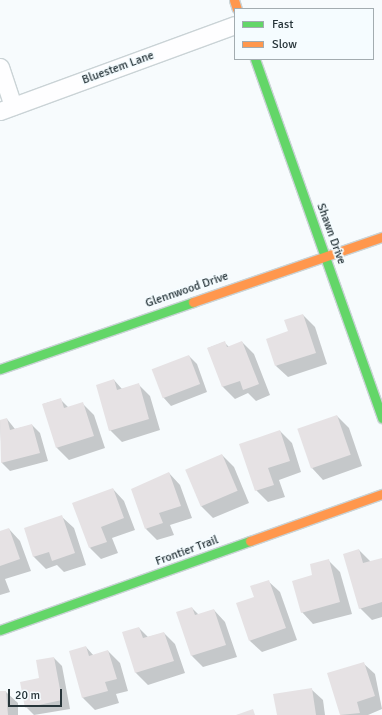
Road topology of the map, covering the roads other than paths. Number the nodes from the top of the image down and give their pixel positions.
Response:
1 (234, 25) edge
2 (255, 60) edge
3 (0, 67) edge
4 (7, 109) edge
5 (382, 237) edge
6 (326, 254) junction
7 (0, 369) edge
8 (382, 418) edge
9 (382, 494) edge
10 (0, 630) edge

1 - 4 street, Bluestem Lane
2 - 6 street, Shawn Drive
3 - 4 street
5 - 6 street, Glennwood Drive
6 - 7 street, Glennwood Drive
6 - 8 street, Shawn Drive
9 - 10 street, Frontier Trail

